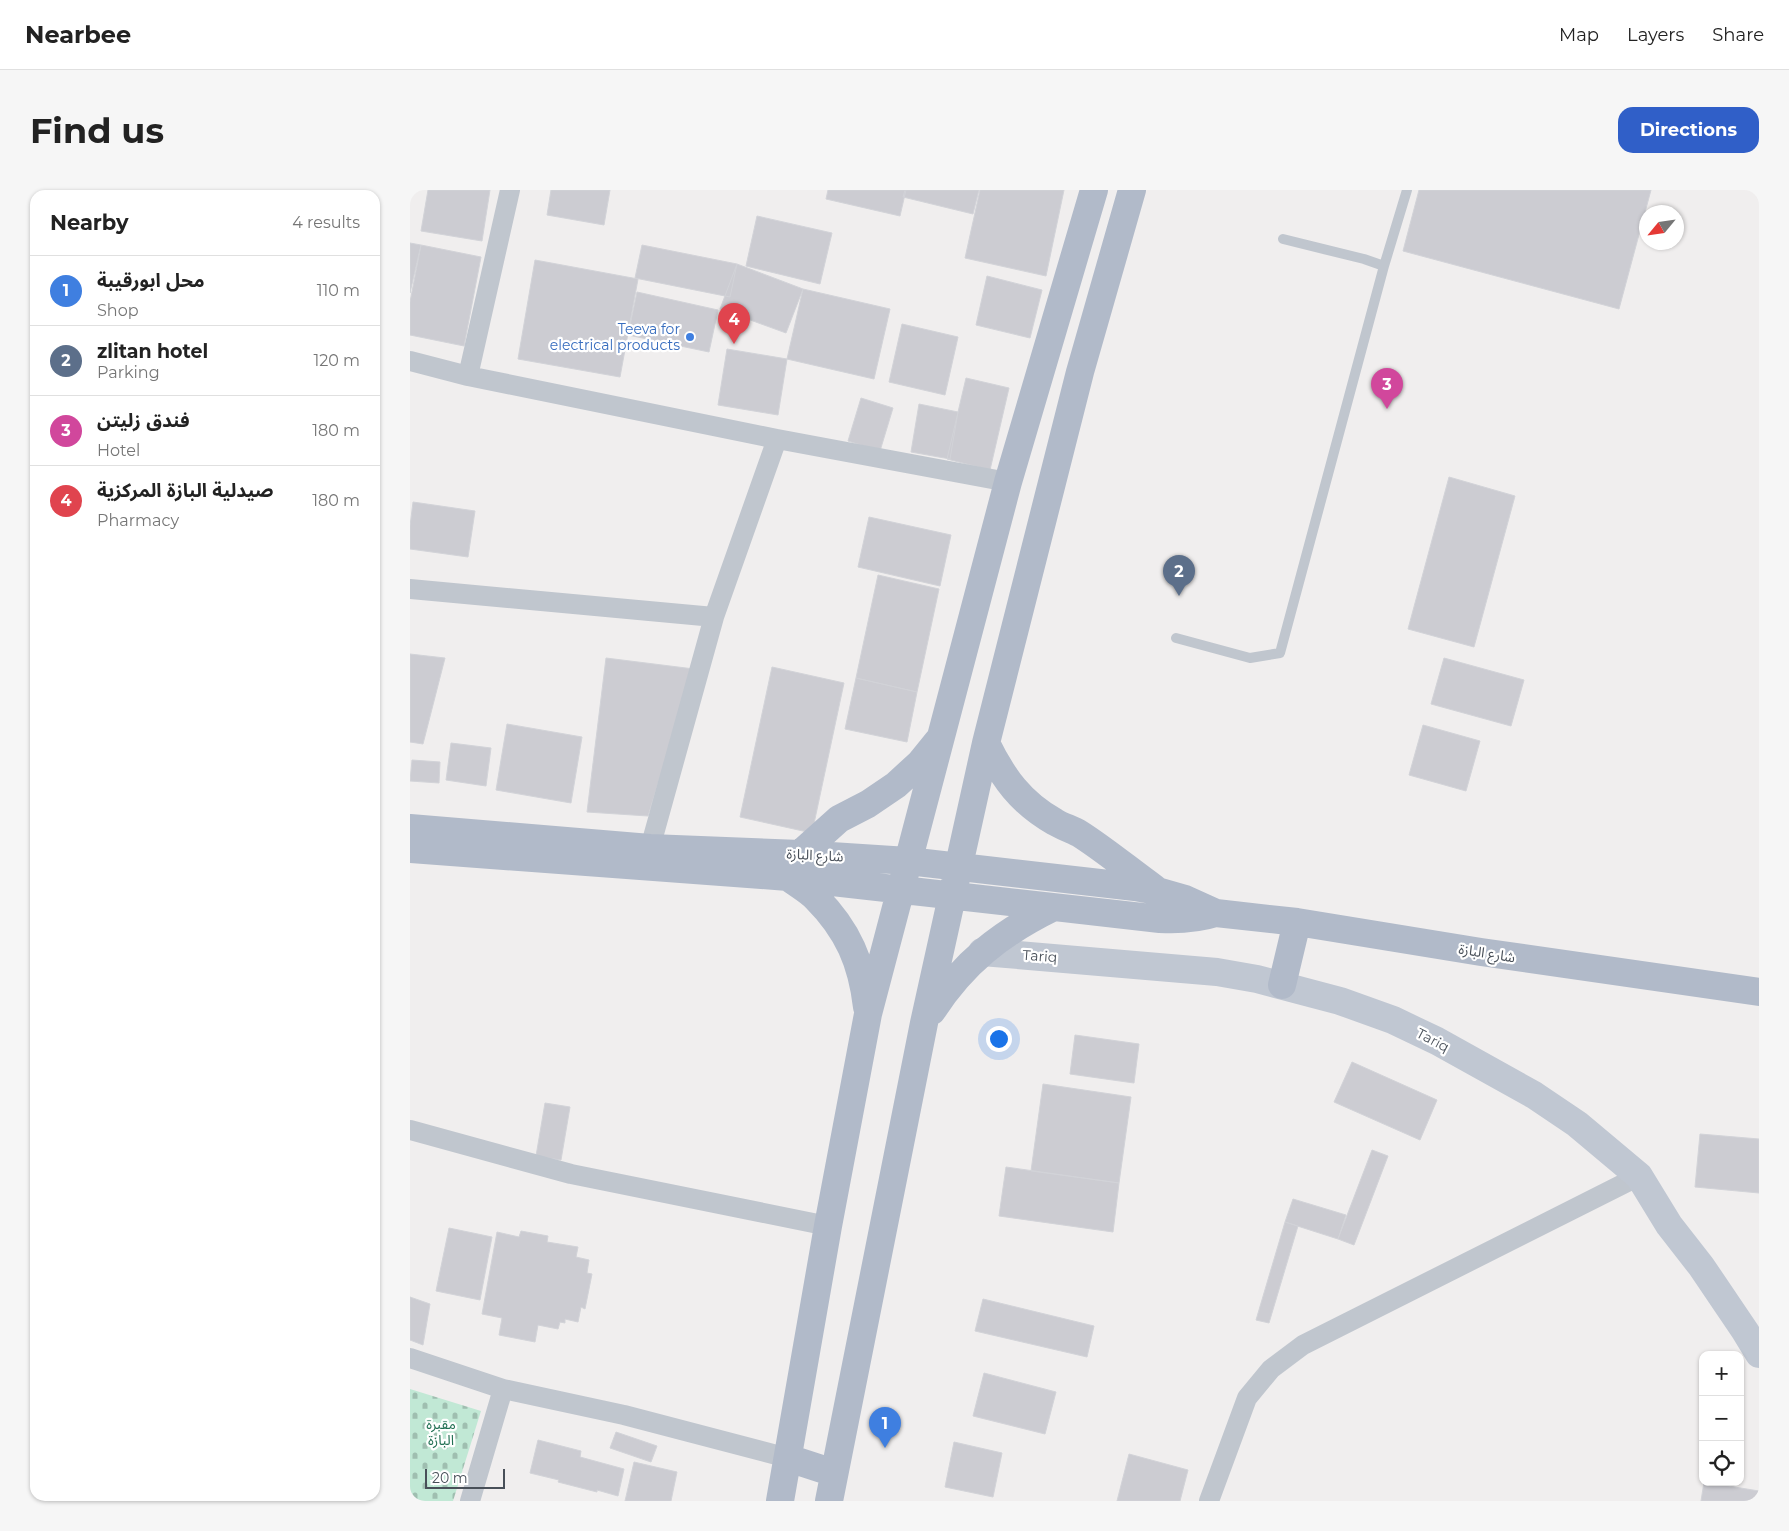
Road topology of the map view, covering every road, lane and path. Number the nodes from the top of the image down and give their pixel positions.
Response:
1 (510, 190) edge
2 (1094, 190) edge
3 (1132, 190) edge
4 (1407, 190) edge
5 (1283, 239) dead end
6 (1384, 266) junction
7 (410, 361) edge
8 (468, 376) junction
9 (777, 439) junction
10 (1008, 482) junction
11 (1049, 491) junction
12 (410, 589) edge
13 (714, 617) junction
14 (1176, 638) dead end
15 (941, 736) junction
16 (986, 743) junction
17 (410, 828) edge
18 (410, 848) edge
19 (650, 848) junction
20 (908, 861) junction
21 (794, 866) junction
22 (958, 866) junction
23 (901, 890) junction
24 (1158, 891) junction
25 (953, 896) junction
26 (1052, 908) junction
27 (1216, 913) junction
28 (1297, 922) junction
29 (982, 952) junction
30 (1282, 985) junction
31 (1759, 992) edge
32 (868, 1014) junction
33 (924, 1023) junction
34 (410, 1130) edge
35 (1639, 1176) junction
36 (828, 1226) junction
37 (1759, 1354) edge
38 (410, 1358) edge
39 (503, 1389) junction
40 (788, 1458) junction
41 (834, 1473) junction
42 (470, 1501) edge
43 (780, 1501) edge
44 (829, 1501) edge
45 (1209, 1501) edge

1 - 8 street
2 - 10 main road
3 - 11 main road
4 - 6 lane
5 - 6 lane
6 - 14 lane
7 - 8 street
8 - 9 street
9 - 10 street
9 - 13 street
10 - 11 main road
10 - 15 main road
11 - 16 main road
12 - 13 street
13 - 19 street
15 - 20 main road
15 - 21 main road
16 - 22 main road
16 - 24 main road
17 - 19 main road, شارع البازة
18 - 21 main road, شارع البازة
19 - 21 main road, شارع البازة
20 - 21 main road, شارع البازة
20 - 22 main road, شارع البازة
20 - 23 main road
21 - 23 main road, شارع البازة
21 - 32 main road
22 - 24 main road, شارع البازة
22 - 25 main road
23 - 25 main road, شارع البازة
23 - 32 main road
24 - 27 main road, شارع البازة
25 - 26 main road, شارع البازة
25 - 33 main road
26 - 27 main road, شارع البازة
26 - 29 main road
27 - 28 main road, شارع البازة
28 - 30 main road
28 - 31 main road, شارع البازة
29 - 30 main road, Tariq
29 - 33 main road
30 - 35 main road, Tariq
32 - 36 main road
33 - 41 main road
34 - 36 street
35 - 37 main road, Tariq
35 - 45 street
36 - 40 main road
38 - 39 street
39 - 40 street
39 - 42 street
40 - 41 main road
40 - 43 main road
41 - 44 main road

